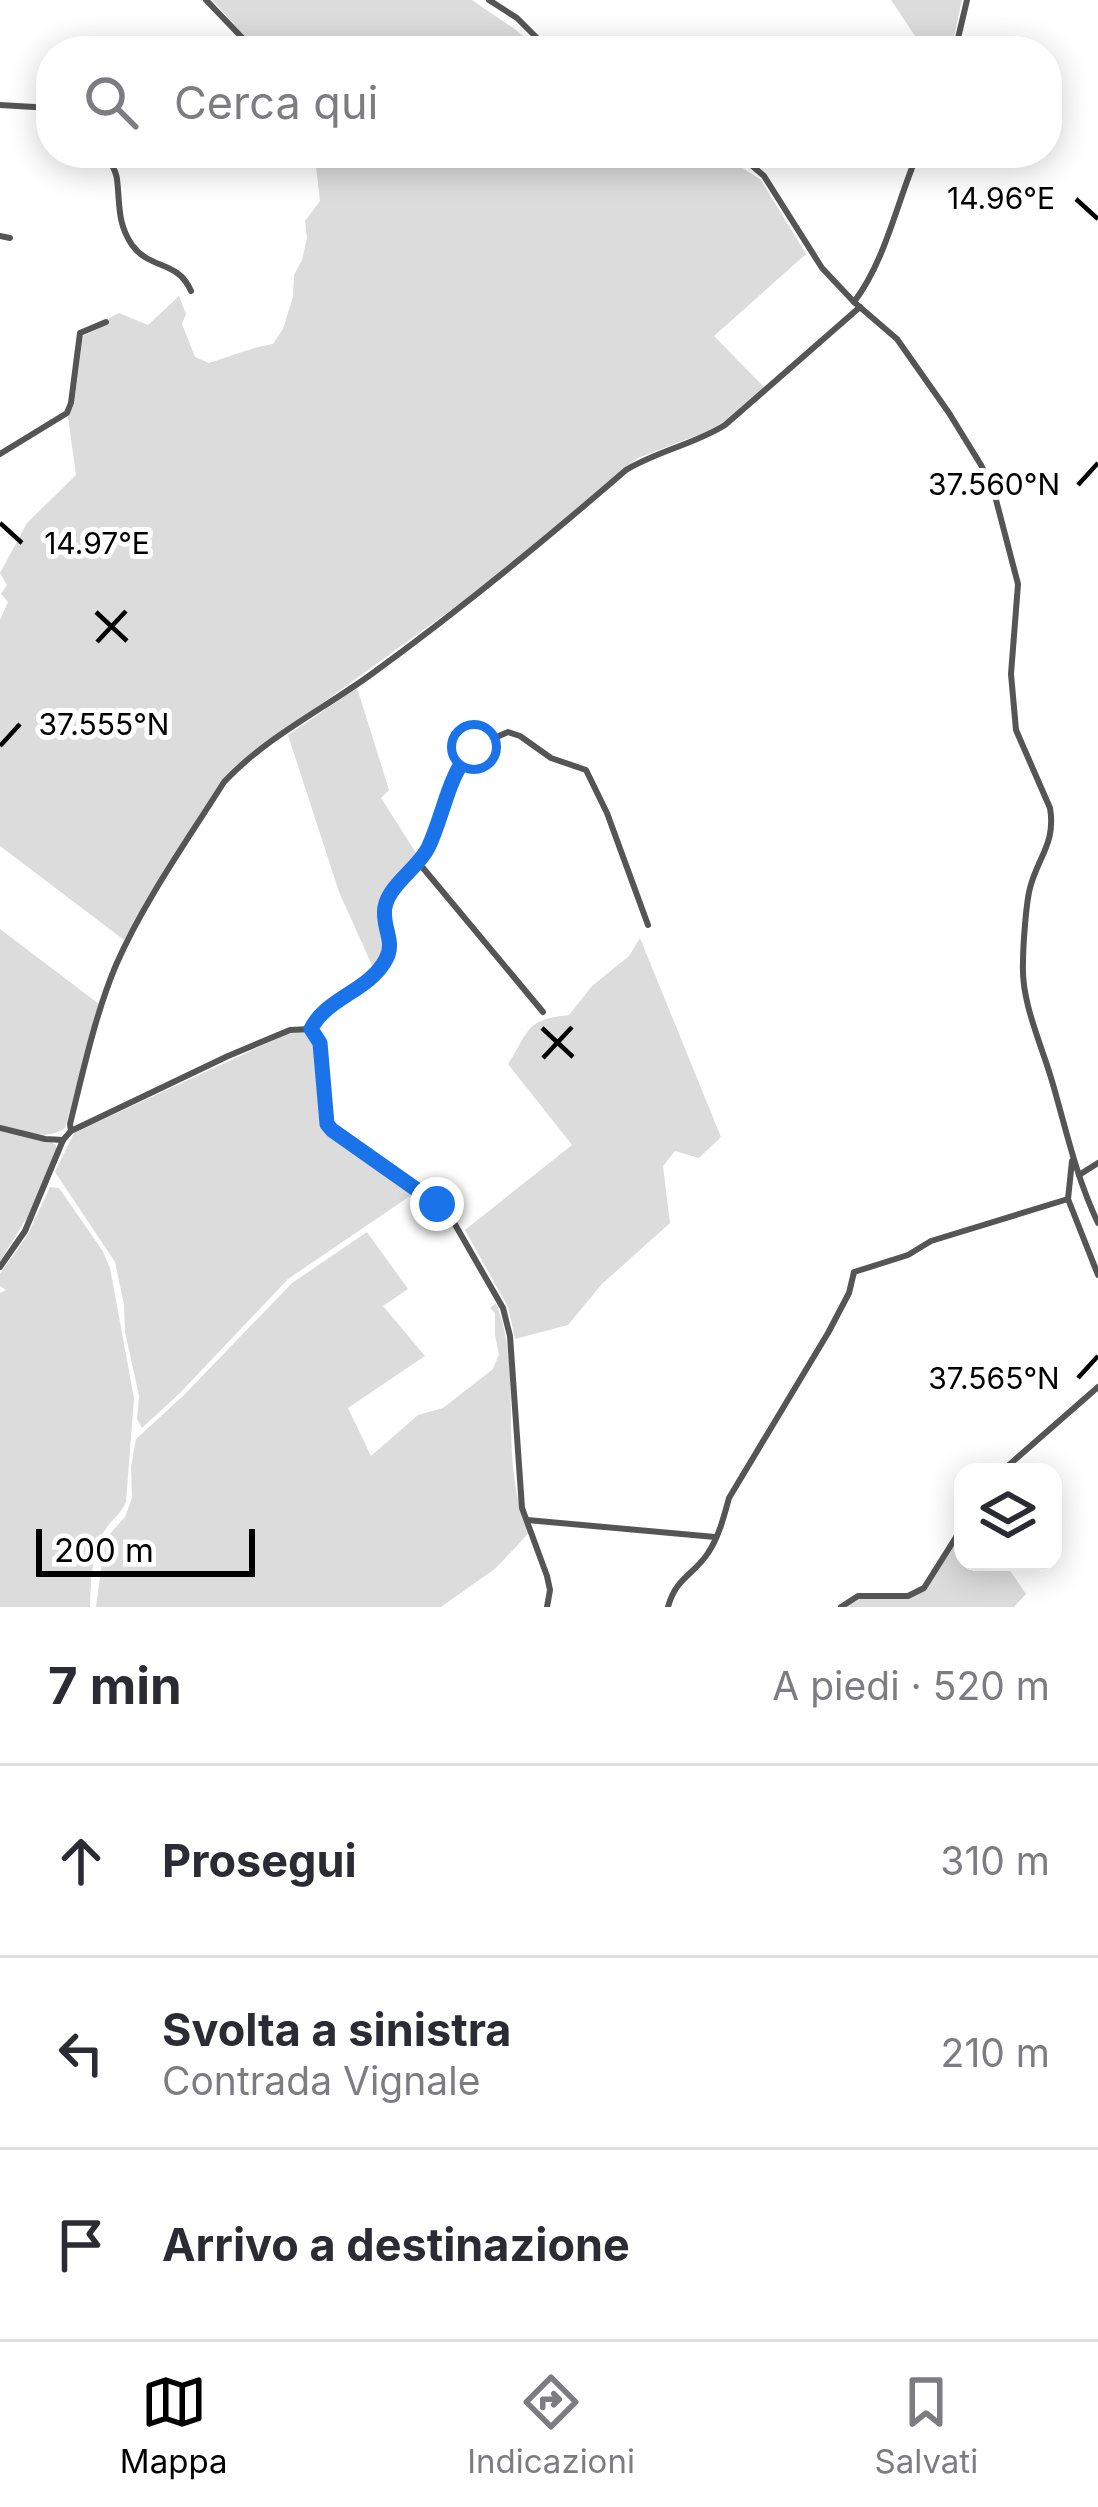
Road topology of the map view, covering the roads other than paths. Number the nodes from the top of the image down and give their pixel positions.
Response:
1 (206, 0) edge
2 (489, 0) edge
3 (967, 0) edge
4 (241, 36) edge
5 (535, 36) edge
6 (959, 36) edge
7 (0, 106) edge
8 (36, 107) edge
9 (114, 168) edge
10 (755, 168) edge
11 (912, 168) edge
12 (0, 236) edge
13 (10, 238) dead end
14 (190, 291) dead end
15 (857, 304) junction
16 (106, 322) dead end
17 (0, 454) edge
18 (416, 865) junction
19 (648, 925) dead end
20 (543, 1012) dead end
21 (311, 1029) junction
22 (0, 1128) edge
23 (71, 1131) junction
24 (63, 1140) junction
25 (1073, 1158) junction
26 (1098, 1163) edge
27 (1079, 1175) junction
28 (1068, 1199) junction
29 (1098, 1223) edge
30 (0, 1267) edge
31 (1098, 1275) edge
32 (1098, 1387) edge
33 (1011, 1463) edge
34 (527, 1520) junction
35 (715, 1537) junction
36 (954, 1540) edge
37 (547, 1607) edge
38 (668, 1607) edge
39 (841, 1607) edge

1 - 4 street
2 - 5 street
3 - 6 street
7 - 8 street
9 - 14 street
10 - 15 street
11 - 15 street
12 - 13 street
15 - 23 street
15 - 25 street
16 - 17 street
18 - 19 street
18 - 20 street
18 - 21 street
21 - 23 street
21 - 34 street
22 - 24 street
23 - 24 street
24 - 30 street
25 - 27 street
25 - 28 street
26 - 27 street
27 - 29 street
28 - 31 street
28 - 35 street
32 - 33 street
34 - 35 street
34 - 37 street
35 - 38 street
36 - 39 street

